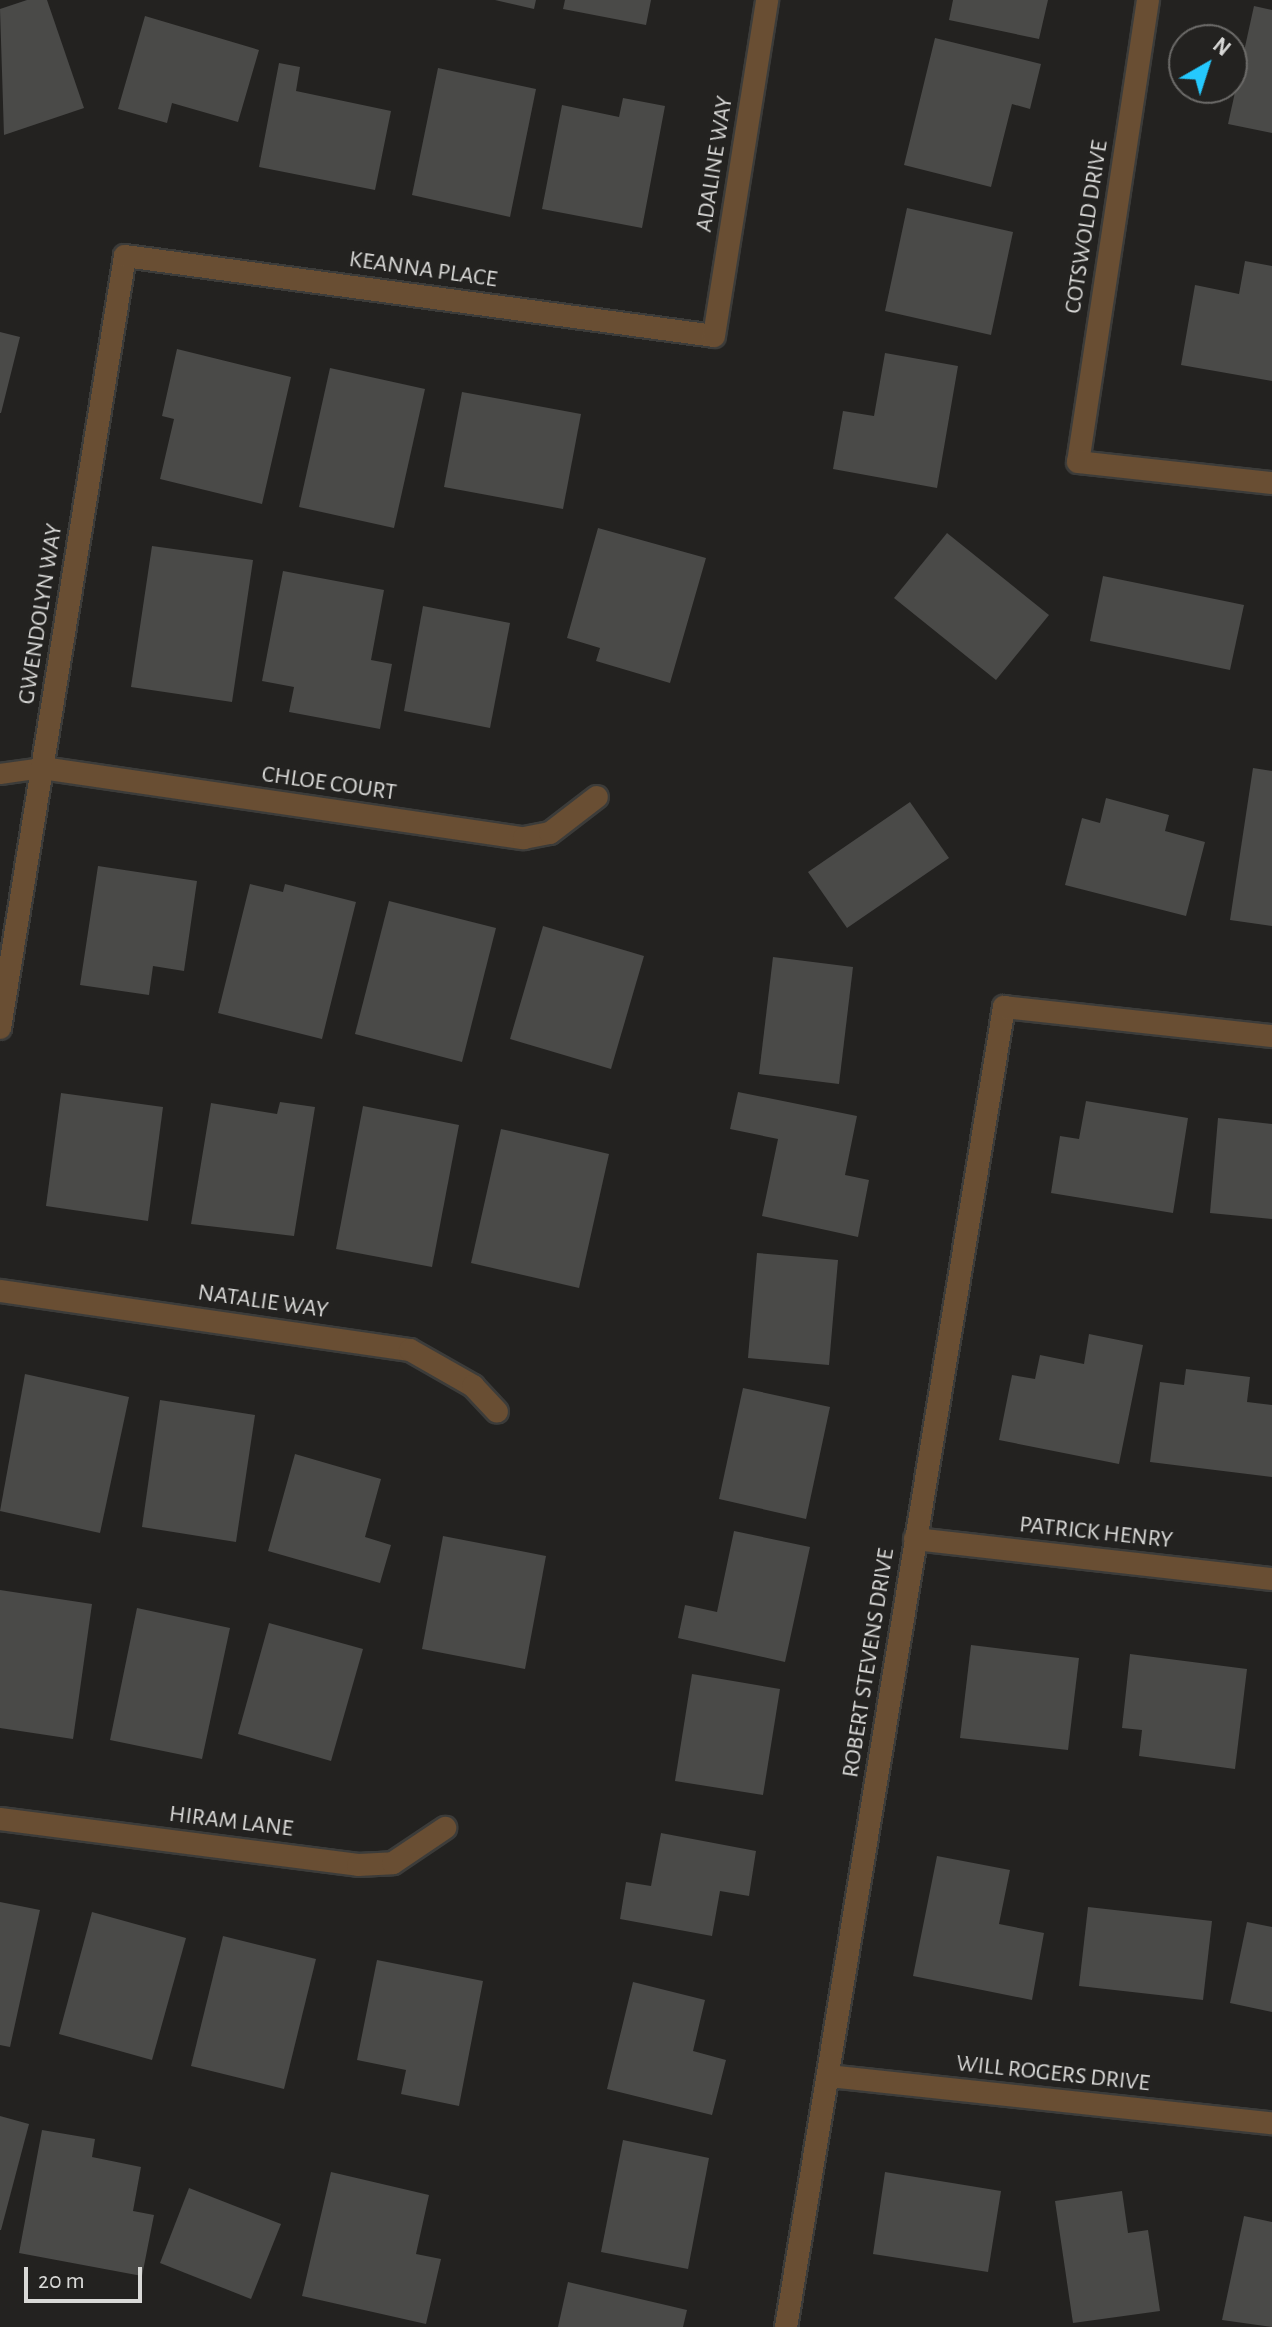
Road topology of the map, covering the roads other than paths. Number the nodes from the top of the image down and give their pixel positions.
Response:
1 (767, 0) edge
2 (1148, 0) edge
3 (125, 256) joint
4 (714, 336) joint
5 (1272, 483) edge
6 (42, 768) junction
7 (0, 774) edge
8 (597, 797) dead end
9 (0, 1028) edge
10 (1272, 1036) edge
11 (0, 1291) edge
12 (497, 1412) dead end
13 (915, 1539) junction
14 (1272, 1579) edge
15 (0, 1819) edge
16 (445, 1828) dead end
17 (829, 2076) junction
18 (1272, 2123) edge
19 (786, 2327) edge

1 - 4 street, ADALINE WAY
2 - 5 street, COTSWOLD DRIVE
3 - 4 street, KEANNA PLACE
3 - 6 street, GWENDOLYN WAY
6 - 7 lane
6 - 8 street, CHLOE COURT
6 - 9 street, GWENDOLYN WAY
10 - 13 street, ROBERT STEVENS DRIVE
11 - 12 street, NATALIE WAY
13 - 14 street, PATRICK HENRY
13 - 17 street, ROBERT STEVENS DRIVE
15 - 16 street, HIRAM LANE
17 - 18 street, WILL ROGERS DRIVE
17 - 19 street, ROBERT STEVENS DRIVE

